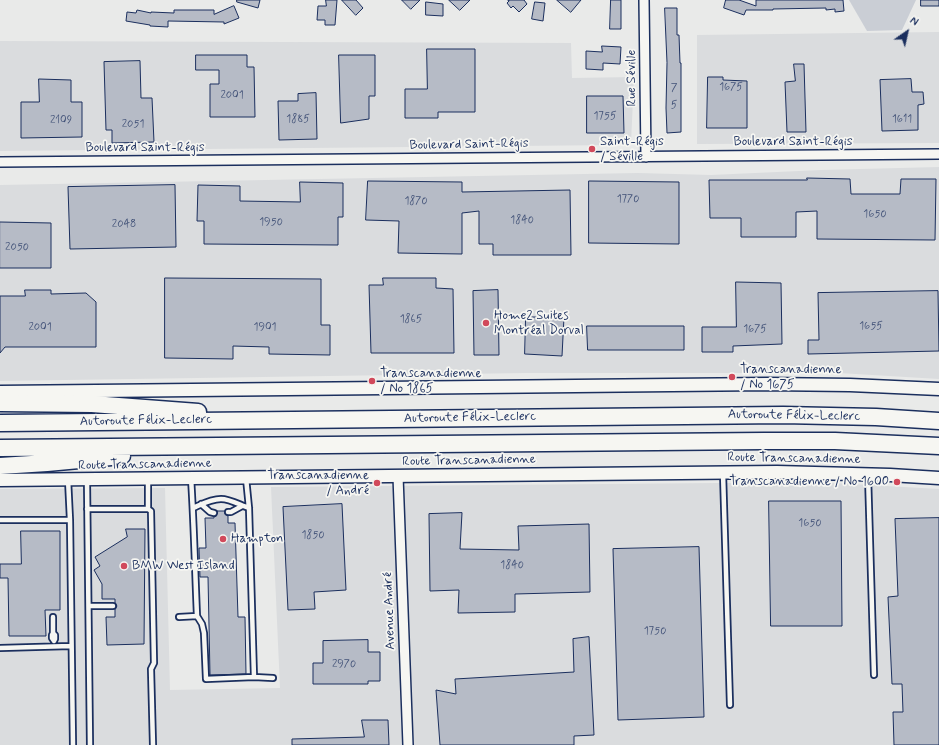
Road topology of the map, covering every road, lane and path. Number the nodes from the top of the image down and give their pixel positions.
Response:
1 (644, 0) edge
2 (939, 154) edge
3 (646, 157) junction
4 (0, 162) edge
5 (939, 389) edge
6 (0, 392) edge
7 (0, 403) edge
8 (311, 420) junction
9 (939, 421) edge
10 (0, 423) edge
11 (237, 446) junction
12 (939, 446) edge
13 (0, 448) edge
14 (0, 466) edge
15 (723, 472) junction
16 (868, 474) junction
17 (398, 476) junction
18 (148, 478) junction
19 (191, 478) junction
20 (246, 478) junction
21 (939, 478) edge
22 (68, 479) junction
23 (86, 479) junction
24 (0, 480) edge
25 (201, 504) junction
26 (242, 506) junction
27 (193, 508) junction
28 (249, 508) junction
29 (148, 509) junction
30 (87, 510) junction
31 (228, 512) dead end
32 (214, 513) dead end
33 (0, 520) edge
34 (70, 520) junction
35 (89, 606) junction
36 (113, 606) dead end
37 (197, 616) junction
38 (53, 617) dead end
39 (179, 617) dead end
40 (71, 646) junction
41 (54, 647) junction
42 (0, 648) edge
43 (874, 676) dead end
44 (254, 677) junction
45 (273, 678) dead end
46 (730, 705) dead end
47 (73, 745) edge
48 (90, 745) edge
49 (152, 745) edge
50 (408, 745) edge

1 - 3 street, Rue Séville
2 - 3 street, Boulevard Saint-Régis
3 - 4 street, Boulevard Saint-Régis
5 - 6 main road
7 - 8 highway
8 - 9 highway, Autoroute Félix-Leclerc
8 - 10 highway, Autoroute Félix-Leclerc
11 - 12 highway, Autoroute Félix-Leclerc
11 - 13 highway, Autoroute Félix-Leclerc
11 - 14 highway
15 - 16 main road, Route Transcanadienne
15 - 17 main road, Route Transcanadienne
15 - 46 lane
16 - 21 main road, Route Transcanadienne
16 - 43 lane
17 - 20 main road, Route Transcanadienne
17 - 50 street, Avenue André
18 - 19 main road, Route Transcanadienne
18 - 23 main road, Route Transcanadienne
18 - 29 lane
19 - 20 main road, Route Transcanadienne
19 - 27 lane
20 - 28 lane
22 - 23 main road, Route Transcanadienne
22 - 24 main road, Route Transcanadienne
22 - 34 lane
23 - 30 lane
25 - 26 lane
25 - 27 lane
25 - 32 lane
26 - 28 lane
26 - 31 lane
27 - 37 lane
28 - 44 lane
29 - 30 lane
29 - 49 lane
30 - 35 lane
33 - 34 lane
34 - 40 lane
35 - 36 lane
35 - 48 lane
37 - 39 lane
37 - 44 lane
38 - 41 lane
40 - 41 lane
40 - 47 lane
41 - 42 lane
44 - 45 lane

